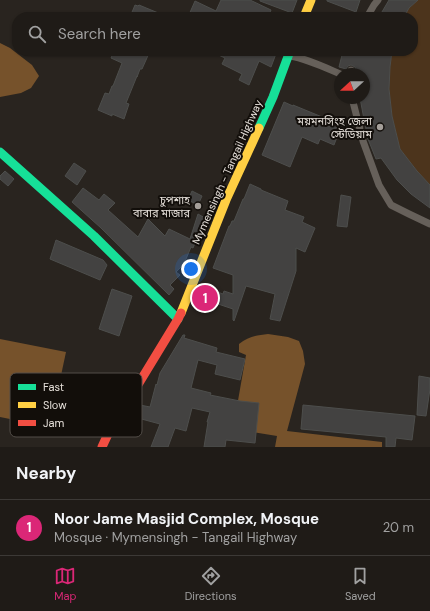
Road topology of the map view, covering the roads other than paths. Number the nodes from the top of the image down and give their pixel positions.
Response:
1 (311, 0) edge
2 (378, 0) edge
3 (306, 12) edge
4 (370, 12) edge
5 (288, 56) edge
6 (297, 56) edge
7 (334, 71) edge
8 (354, 104) edge
9 (0, 152) edge
10 (430, 224) edge
11 (178, 319) junction
12 (142, 378) edge
13 (107, 437) edge
14 (102, 447) edge

1 - 3 main road
2 - 4 lane
5 - 11 main road, Mymensingh - Tangail Highway
6 - 7 lane
8 - 10 lane
9 - 11 main road
11 - 12 main road, Mymensingh - Tangail Highway
13 - 14 main road, Mymensingh - Tangail Highway

